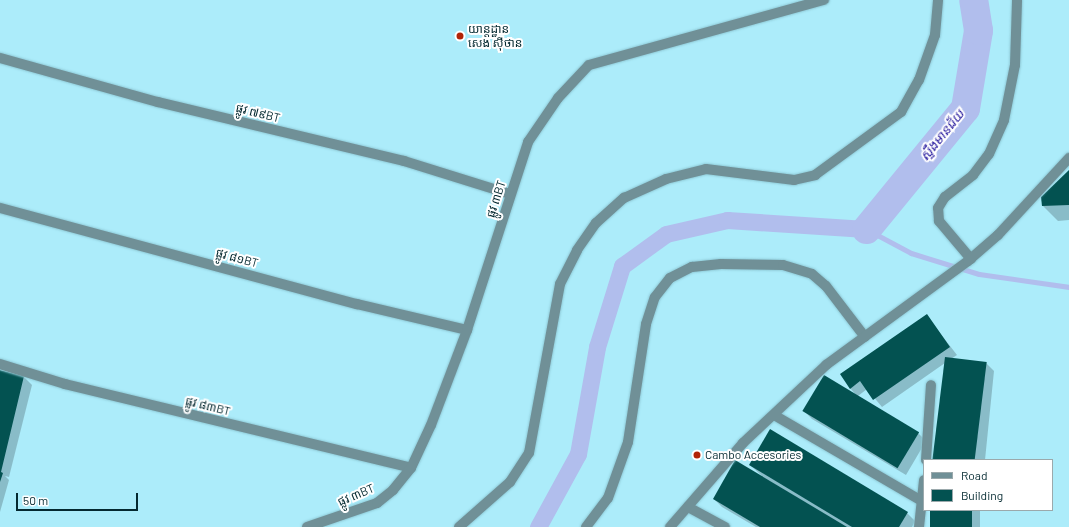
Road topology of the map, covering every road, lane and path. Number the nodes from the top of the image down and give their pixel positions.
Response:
1 (824, 0) edge
2 (938, 0) edge
3 (1017, 0) edge
4 (0, 58) edge
5 (1069, 158) edge
6 (510, 194) junction
7 (0, 208) edge
8 (970, 260) junction
9 (467, 330) junction
10 (865, 337) junction
11 (0, 364) edge
12 (931, 385) dead end
13 (774, 415) junction
14 (926, 459) edge
15 (411, 468) junction
16 (923, 490) edge
17 (922, 501) junction
18 (688, 507) junction
19 (307, 527) edge
20 (459, 527) edge
21 (586, 527) edge
22 (670, 527) edge
23 (725, 527) edge
24 (918, 527) edge

1 - 6 street, ផ្លូវ ៣BT
2 - 20 street
3 - 8 street
4 - 6 street, ផ្លូវ ៧៩BT
5 - 8 street
6 - 9 street, ផ្លូវ ៣BT
7 - 9 street, ផ្លូវ ៨១BT
8 - 10 street
9 - 15 street, ផ្លូវ ៣BT
10 - 13 street
10 - 21 street
11 - 15 street, ផ្លូវ ៨៣BT
12 - 14 street
13 - 17 street
13 - 18 street
15 - 19 street, ផ្លូវ ៣BT
16 - 17 street
17 - 24 street
18 - 22 street
18 - 23 street

